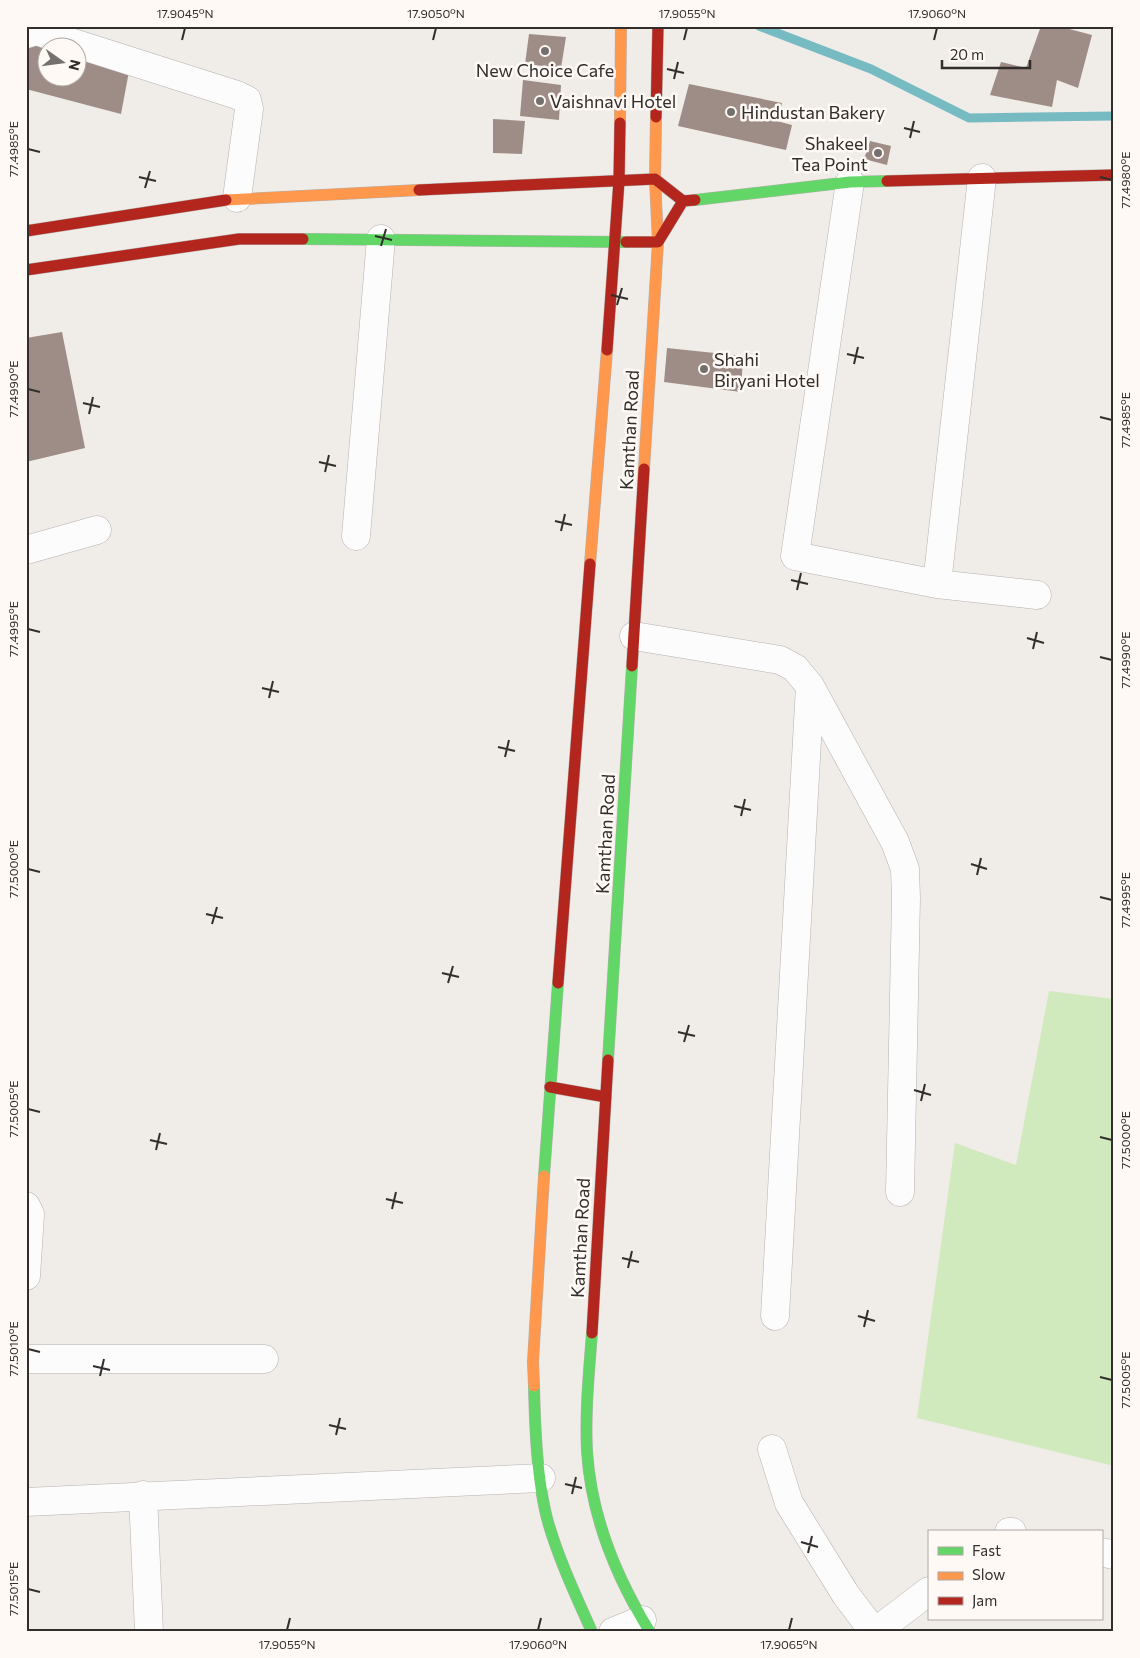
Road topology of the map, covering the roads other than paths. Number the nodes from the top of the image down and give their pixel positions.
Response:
1 (621, 26) edge
2 (658, 26) edge
3 (29, 31) edge
4 (1114, 175) edge
5 (982, 178) junction
6 (655, 179) junction
7 (619, 181) junction
8 (850, 182) junction
9 (237, 198) junction
10 (683, 201) junction
11 (26, 231) edge
12 (381, 239) junction
13 (615, 242) junction
14 (658, 242) junction
15 (26, 270) edge
16 (97, 530) dead end
17 (356, 536) dead end
18 (26, 550) edge
19 (937, 584) junction
20 (1037, 595) dead end
21 (634, 636) junction
22 (810, 686) junction
23 (550, 1087) junction
24 (606, 1097) junction
25 (900, 1192) dead end
26 (26, 1206) edge
27 (26, 1276) edge
28 (775, 1316) dead end
29 (26, 1359) edge
30 (264, 1359) dead end
31 (772, 1449) dead end
32 (541, 1478) junction
33 (143, 1495) junction
34 (26, 1502) edge
35 (928, 1592) edge
36 (646, 1626) edge
37 (149, 1632) edge
38 (592, 1632) edge
39 (613, 1632) edge
40 (874, 1632) edge

1 - 7 main road, Kamthan Road
2 - 6 main road, Kamthan Road
3 - 9 street
4 - 5 main road
5 - 8 main road
5 - 19 street
6 - 7 main road
6 - 10 main road
6 - 14 main road, Kamthan Road
7 - 9 main road
7 - 13 main road, Kamthan Road
8 - 10 main road
8 - 19 street
9 - 11 main road
10 - 14 main road
12 - 13 main road
12 - 15 main road
12 - 17 street
13 - 14 main road
13 - 23 main road, Kamthan Road
14 - 21 main road, Kamthan Road
16 - 18 street
19 - 20 street
21 - 22 street
21 - 24 main road, Kamthan Road
22 - 25 street
22 - 28 street
23 - 24 main road
23 - 32 main road, Kamthan Road
24 - 36 main road, Kamthan Road
26 - 27 street
29 - 30 street
31 - 40 street
32 - 33 street
32 - 38 main road, Kamthan Road
33 - 34 street
33 - 37 street
35 - 40 street
36 - 39 street

